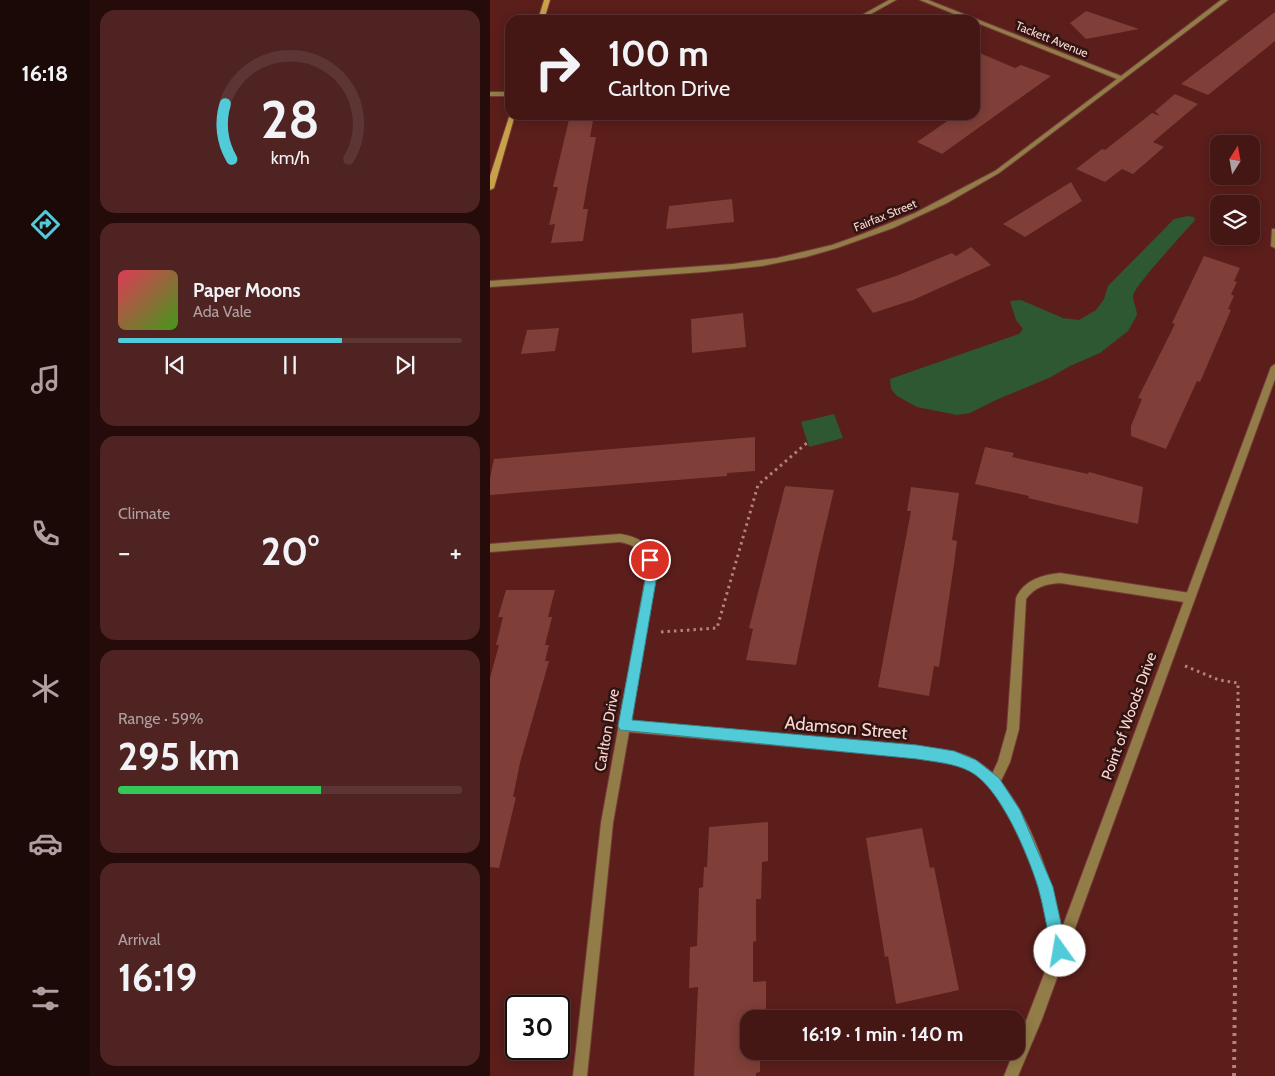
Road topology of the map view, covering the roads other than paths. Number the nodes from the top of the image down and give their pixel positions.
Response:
1 (548, 0) edge
2 (893, 0) edge
3 (923, 0) edge
4 (1225, 0) edge
5 (543, 15) edge
6 (865, 15) edge
7 (961, 15) edge
8 (980, 22) edge
9 (1121, 78) junction
10 (490, 94) edge
11 (505, 94) edge
12 (510, 120) edge
13 (490, 188) edge
14 (1275, 231) edge
15 (1275, 246) edge
16 (490, 284) edge
17 (1275, 367) edge
18 (490, 548) edge
19 (1190, 598) junction
20 (624, 726) junction
21 (994, 783) junction
22 (1060, 951) junction
23 (580, 1076) edge
24 (1011, 1076) edge

1 - 5 main road
2 - 6 street
3 - 7 street, Tackett Avenue
4 - 9 street, Fairfax Street
8 - 9 street, Tackett Avenue
9 - 16 street, Fairfax Street
10 - 11 street
12 - 13 main road
14 - 15 street
17 - 19 street, Point of Woods Drive
18 - 20 street, Carlton Drive
19 - 21 street
19 - 22 street, Point of Woods Drive
20 - 21 street, Adamson Street
20 - 23 street, Carlton Drive
21 - 22 street, Adamson Street
22 - 24 street, Point of Woods Drive

